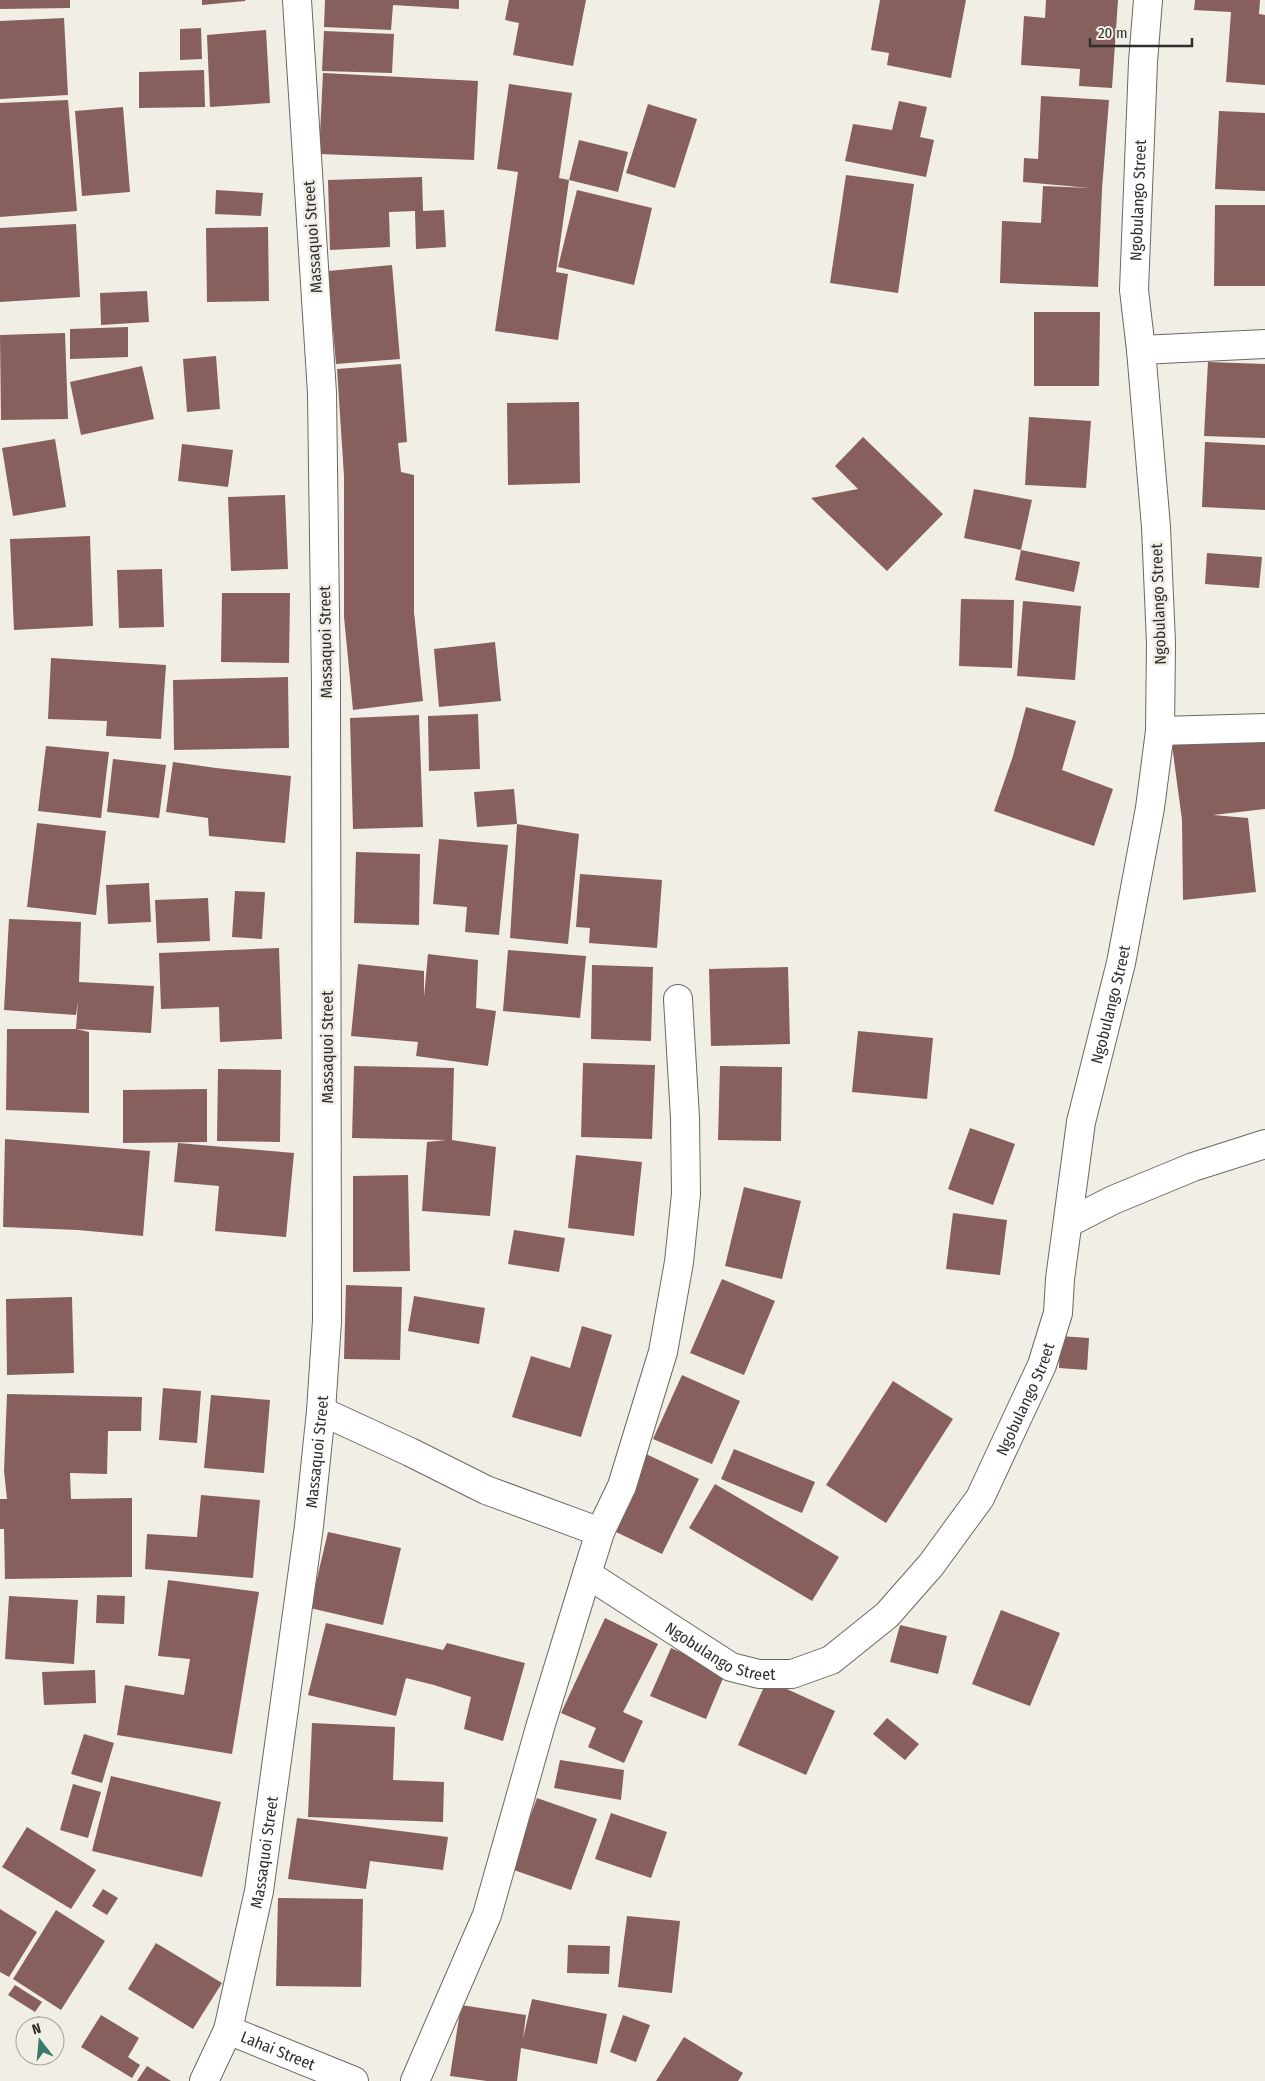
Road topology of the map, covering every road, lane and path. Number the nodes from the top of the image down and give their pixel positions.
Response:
1 (296, 0) edge
2 (1148, 0) edge
3 (1265, 344) edge
4 (1141, 350) junction
5 (1265, 728) edge
6 (1160, 731) junction
7 (678, 999) dead end
8 (1265, 1144) edge
9 (1068, 1223) junction
10 (321, 1412) junction
11 (600, 1532) junction
12 (587, 1574) junction
13 (228, 2030) junction
14 (204, 2081) edge
15 (354, 2081) edge
16 (415, 2081) edge

1 - 10 street, Massaquoi Street
2 - 4 street, Ngobulango Street
3 - 4 street
4 - 6 street, Ngobulango Street
5 - 6 street
6 - 9 street, Ngobulango Street
7 - 11 street
8 - 9 street
9 - 12 street, Ngobulango Street
10 - 11 street
10 - 13 street, Massaquoi Street
11 - 12 street
12 - 16 street
13 - 14 street, Massaquoi Street
13 - 15 street, Lahai Street

